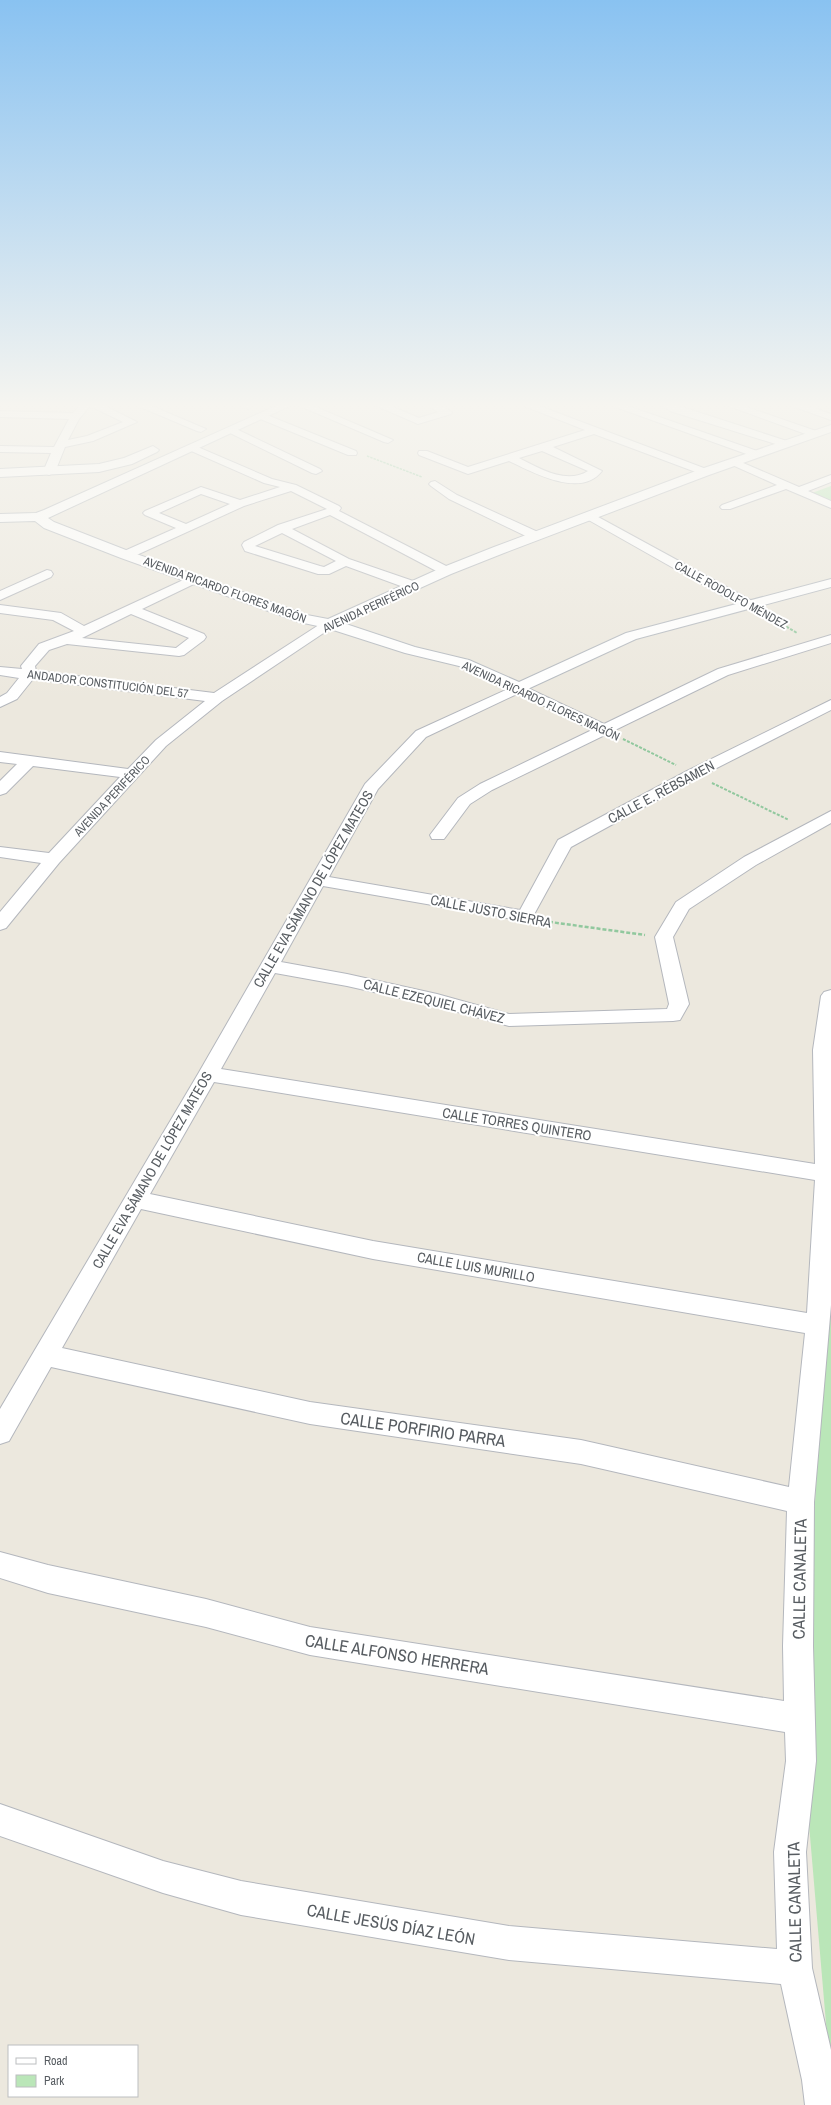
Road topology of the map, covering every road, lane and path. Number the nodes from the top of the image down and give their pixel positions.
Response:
1 (72, 502) edge
2 (174, 502) edge
3 (235, 502) edge
4 (245, 502) edge
5 (323, 502) edge
6 (464, 502) edge
7 (625, 502) edge
8 (739, 502) edge
9 (240, 504) junction
10 (726, 507) dead end
11 (331, 512) junction
12 (589, 516) junction
13 (38, 517) junction
14 (0, 518) edge
15 (186, 528) junction
16 (282, 528) junction
17 (536, 536) junction
18 (126, 555) junction
19 (345, 562) junction
20 (446, 571) junction
21 (47, 574) dead end
22 (194, 579) junction
23 (831, 583) edge
24 (414, 586) junction
25 (0, 596) edge
26 (749, 605) junction
27 (0, 609) edge
28 (131, 610) junction
29 (330, 624) junction
30 (83, 631) junction
31 (831, 639) edge
32 (66, 640) junction
33 (816, 643) junction
34 (0, 670) edge
35 (30, 674) junction
36 (519, 688) junction
37 (216, 698) junction
38 (0, 702) edge
39 (831, 704) edge
40 (603, 729) junction
41 (0, 757) edge
42 (29, 761) junction
43 (131, 774) junction
44 (693, 774) junction
45 (0, 790) edge
46 (831, 816) edge
47 (809, 830) junction
48 (438, 835) dead end
49 (0, 852) edge
50 (53, 859) junction
51 (319, 880) junction
52 (3, 916) edge
53 (525, 916) junction
54 (664, 936) junction
55 (269, 966) junction
56 (831, 996) edge
57 (208, 1074) junction
58 (826, 1174) junction
59 (136, 1199) junction
60 (818, 1325) junction
61 (45, 1355) junction
62 (0, 1433) edge
63 (801, 1502) junction
64 (0, 1565) edge
65 (800, 1719) junction
66 (0, 1820) edge
67 (794, 1968) junction
68 (822, 2105) edge

1 - 13 street
2 - 15 street
3 - 9 street
4 - 9 street
5 - 11 street
6 - 17 street
7 - 12 street, AVENIDA PERIFÉRICO
8 - 10 street
9 - 15 street
11 - 16 street
11 - 20 street
12 - 17 street, AVENIDA PERIFÉRICO
12 - 26 street, CALLE RODOLFO MÉNDEZ
13 - 14 street
13 - 18 street, AVENIDA RICARDO FLORES MAGÓN
15 - 18 street
16 - 19 street
16 - 19 street
17 - 20 street, AVENIDA PERIFÉRICO
18 - 22 street, AVENIDA RICARDO FLORES MAGÓN
19 - 24 street
20 - 24 street, AVENIDA PERIFÉRICO
21 - 25 street
22 - 28 street
22 - 29 street, AVENIDA RICARDO FLORES MAGÓN
23 - 26 street, CALLE EVA SÁMANO DE LÓPEZ MATEOS
24 - 29 street, AVENIDA PERIFÉRICO
26 - 33 path, CALLE RODOLFO MÉNDEZ
26 - 36 street, CALLE EVA SÁMANO DE LÓPEZ MATEOS
27 - 30 street
28 - 30 street
28 - 32 street
29 - 36 street, AVENIDA RICARDO FLORES MAGÓN
29 - 37 street, AVENIDA PERIFÉRICO
30 - 32 street
31 - 33 street
32 - 35 street
33 - 40 street
34 - 35 street, ANDADOR CONSTITUCIÓN DEL 57
35 - 37 street, ANDADOR CONSTITUCIÓN DEL 57
35 - 38 street
36 - 40 street, AVENIDA RICARDO FLORES MAGÓN
36 - 51 street, CALLE EVA SÁMANO DE LÓPEZ MATEOS
37 - 43 street, AVENIDA PERIFÉRICO
39 - 44 street, CALLE E. RÉBSAMEN
40 - 44 path, AVENIDA RICARDO FLORES MAGÓN
40 - 48 street
41 - 42 street
42 - 43 street
42 - 45 street
43 - 50 street, AVENIDA PERIFÉRICO
44 - 47 path, AVENIDA RICARDO FLORES MAGÓN
44 - 53 street, CALLE E. RÉBSAMEN
46 - 47 street
47 - 54 street
49 - 50 street
50 - 52 street, AVENIDA PERIFÉRICO
51 - 53 street, CALLE JUSTO SIERRA
51 - 55 street, CALLE EVA SÁMANO DE LÓPEZ MATEOS
53 - 54 path, CALLE JUSTO SIERRA
54 - 55 street, CALLE EZEQUIEL CHÁVEZ
55 - 57 street, CALLE EVA SÁMANO DE LÓPEZ MATEOS
56 - 58 street, CALLE CANALETA
57 - 58 street, CALLE TORRES QUINTERO
57 - 59 street, CALLE EVA SÁMANO DE LÓPEZ MATEOS
58 - 60 street, CALLE CANALETA
59 - 60 street, CALLE LUIS MURILLO
59 - 61 street, CALLE EVA SÁMANO DE LÓPEZ MATEOS
60 - 63 street, CALLE CANALETA
61 - 62 street, CALLE EVA SÁMANO DE LÓPEZ MATEOS
61 - 63 street, CALLE PORFIRIO PARRA
63 - 65 street, CALLE CANALETA
64 - 65 street, CALLE ALFONSO HERRERA
65 - 67 street, CALLE CANALETA
66 - 67 street, CALLE JESÚS DÍAZ LEÓN
67 - 68 street, CALLE CANALETA

